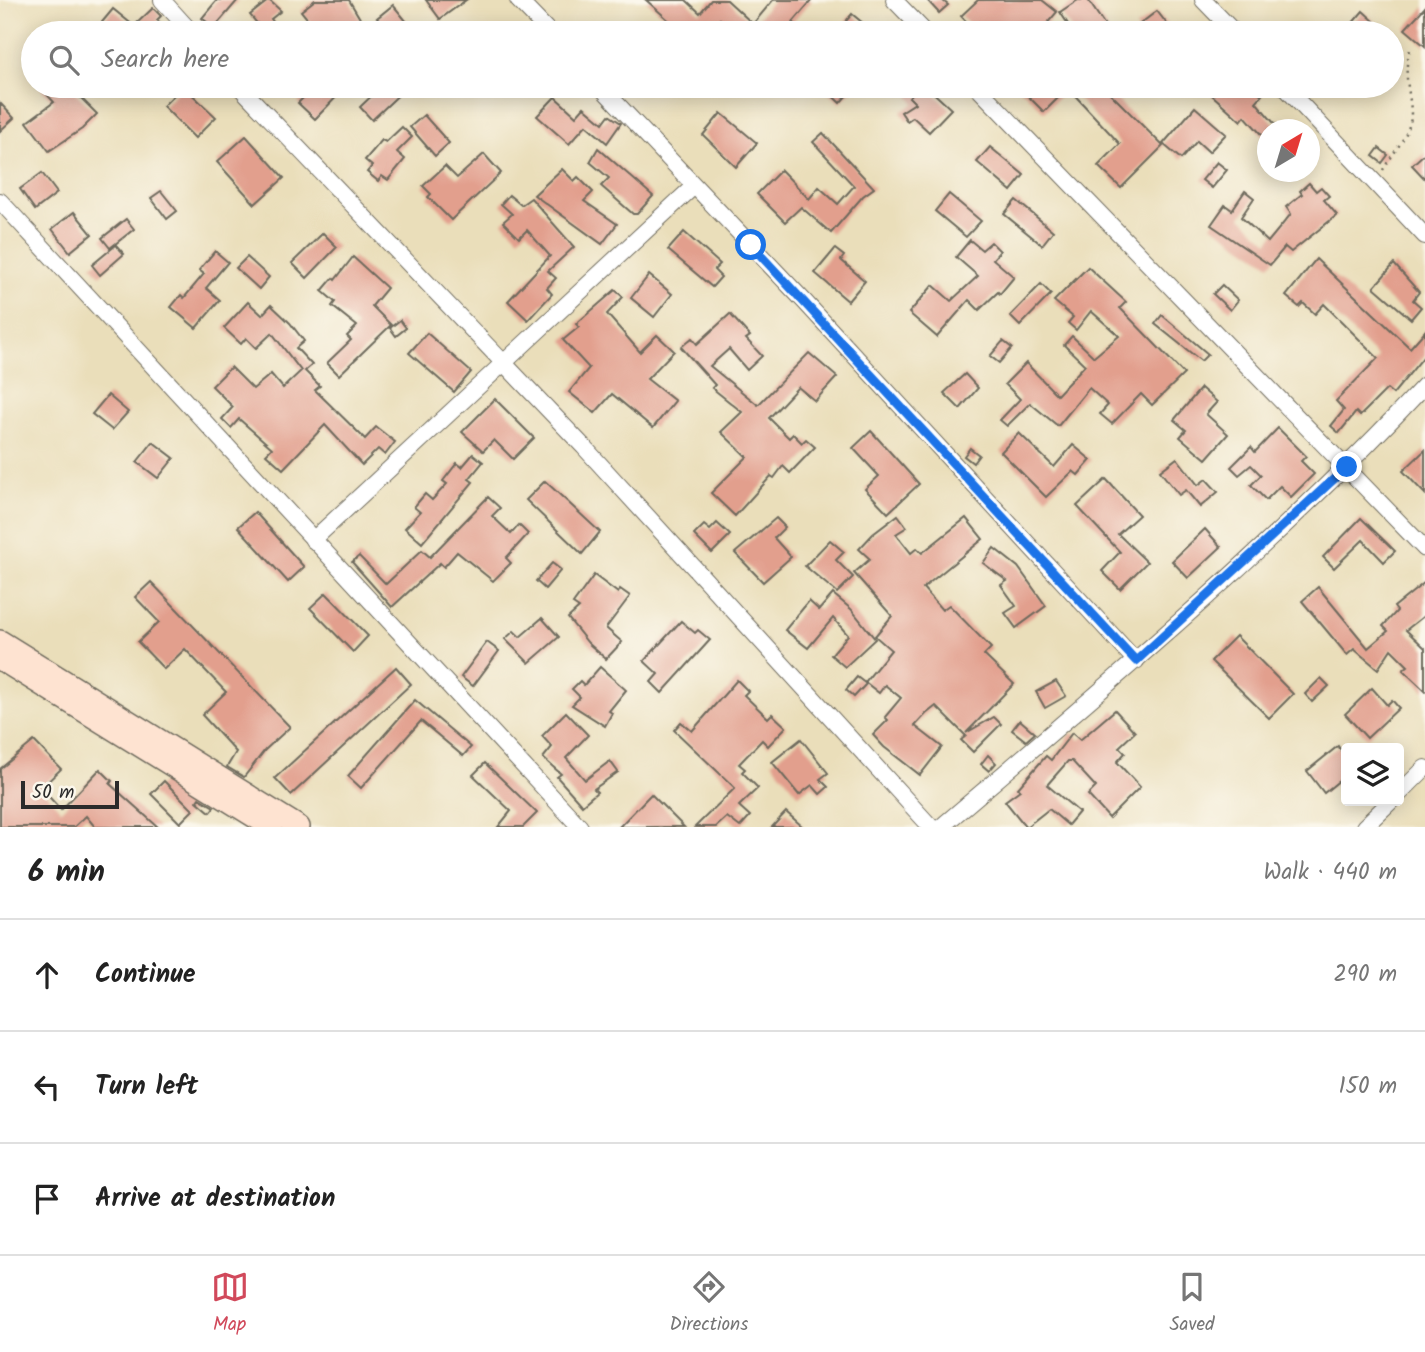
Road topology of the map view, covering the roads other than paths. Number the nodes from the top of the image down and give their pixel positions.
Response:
1 (162, 0) edge
2 (894, 0) edge
3 (1203, 0) edge
4 (529, 4) edge
5 (181, 21) edge
6 (541, 21) edge
7 (914, 21) edge
8 (1223, 21) edge
9 (251, 98) edge
10 (611, 98) edge
11 (988, 98) edge
12 (1296, 98) edge
13 (694, 186) junction
14 (0, 201) edge
15 (1425, 236) edge
16 (501, 364) junction
17 (1425, 385) edge
18 (1347, 467) junction
19 (313, 540) junction
20 (1425, 549) edge
21 (0, 641) edge
22 (0, 659) edge
23 (1136, 661) junction
24 (1425, 768) edge
25 (1404, 789) edge
26 (1386, 806) edge
27 (271, 827) edge
28 (299, 827) edge
29 (580, 827) edge
30 (930, 827) edge
31 (941, 827) edge
32 (1364, 827) edge

1 - 5 street
2 - 7 street
3 - 8 street
4 - 6 street
9 - 16 street
10 - 13 street
11 - 18 street
12 - 15 street
13 - 16 street
13 - 23 street
14 - 19 street
16 - 19 street
16 - 30 street
17 - 18 street
18 - 20 street
18 - 23 street
19 - 29 street
21 - 28 street
22 - 27 street
23 - 31 street
24 - 25 street
26 - 32 street

